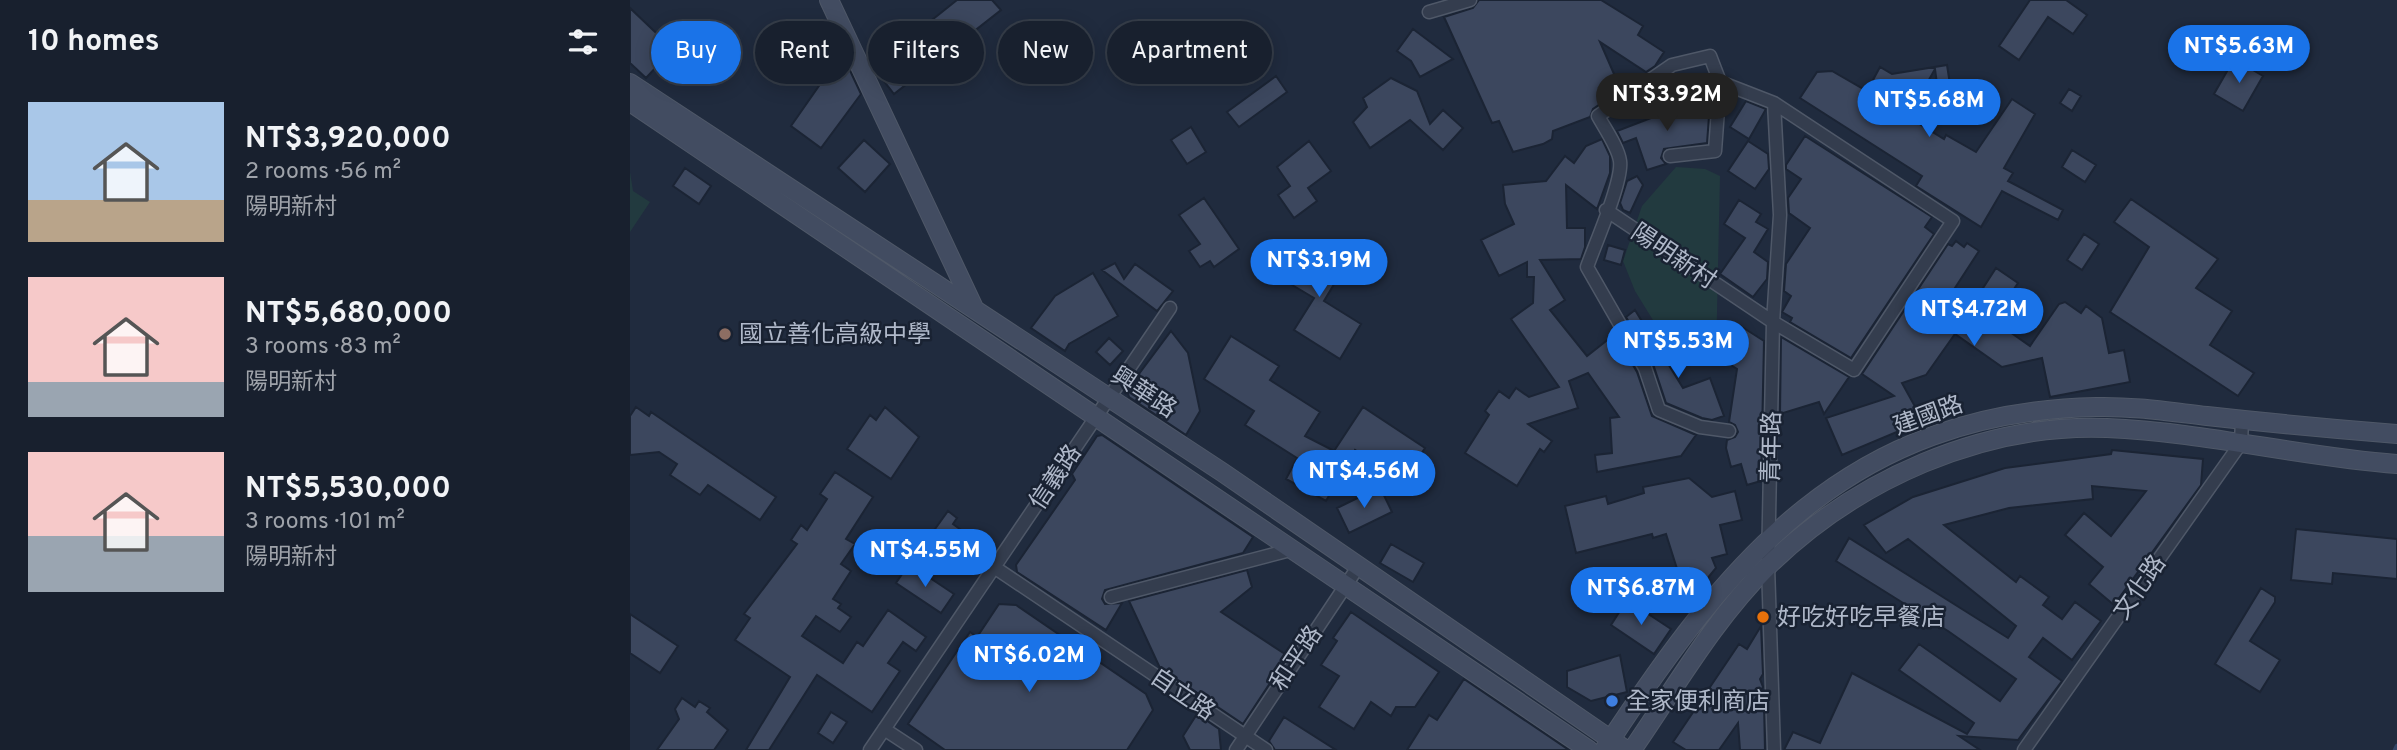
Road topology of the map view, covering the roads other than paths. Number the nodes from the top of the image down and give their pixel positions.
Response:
1 (829, 0) edge
2 (1470, 0) edge
3 (1429, 12) dead end
4 (1720, 82) junction
5 (630, 83) edge
6 (630, 102) edge
7 (1774, 103) junction
8 (1670, 156) dead end
9 (1606, 210) junction
10 (1170, 308) dead end
11 (975, 310) junction
12 (1773, 322) junction
13 (1109, 398) junction
14 (1097, 415) junction
15 (2242, 420) junction
16 (1729, 431) dead end
17 (2397, 434) edge
18 (2241, 443) junction
19 (2397, 464) edge
20 (1769, 537) junction
21 (1294, 549) junction
22 (1768, 566) junction
23 (994, 567) junction
24 (1358, 567) junction
25 (1346, 585) junction
26 (1111, 597) dead end
27 (884, 729) junction
28 (1245, 735) junction
29 (1614, 747) edge
30 (870, 750) edge
31 (916, 750) edge
32 (1236, 750) edge
33 (1266, 750) edge
34 (1589, 750) edge
35 (1632, 750) edge
36 (1774, 750) edge
37 (2024, 750) edge

1 - 11 street
2 - 3 street
4 - 7 street, 陽明新村
4 - 8 street
4 - 9 street, 陽明新村
5 - 11 street, 興華路
6 - 14 street, 興華路
7 - 12 street, 青年路
7 - 12 street, 陽明新村
9 - 12 street, 陽明新村
9 - 16 street, 陽明新村
10 - 13 street, 信義路
11 - 13 street, 興華路
12 - 20 street, 青年路
13 - 14 street, 信義路
13 - 24 street, 興華路
14 - 21 street, 興華路
14 - 23 street, 信義路
15 - 17 street, 建國路
15 - 18 street
15 - 20 street, 建國路
18 - 19 street, 建國路
18 - 22 street, 建國路
18 - 37 street, 文化路
20 - 22 street, 青年路
20 - 29 street, 建國路
21 - 25 street, 興華路
21 - 26 street
22 - 35 street, 建國路
22 - 36 street, 青年路
23 - 27 street, 信義路
23 - 28 street, 自立路
24 - 25 street, 和平路
24 - 29 street, 興華路
25 - 28 street, 和平路
25 - 34 street, 興華路
27 - 30 street, 信義路
27 - 31 street
28 - 32 street, 和平路
28 - 33 street, 自立路

